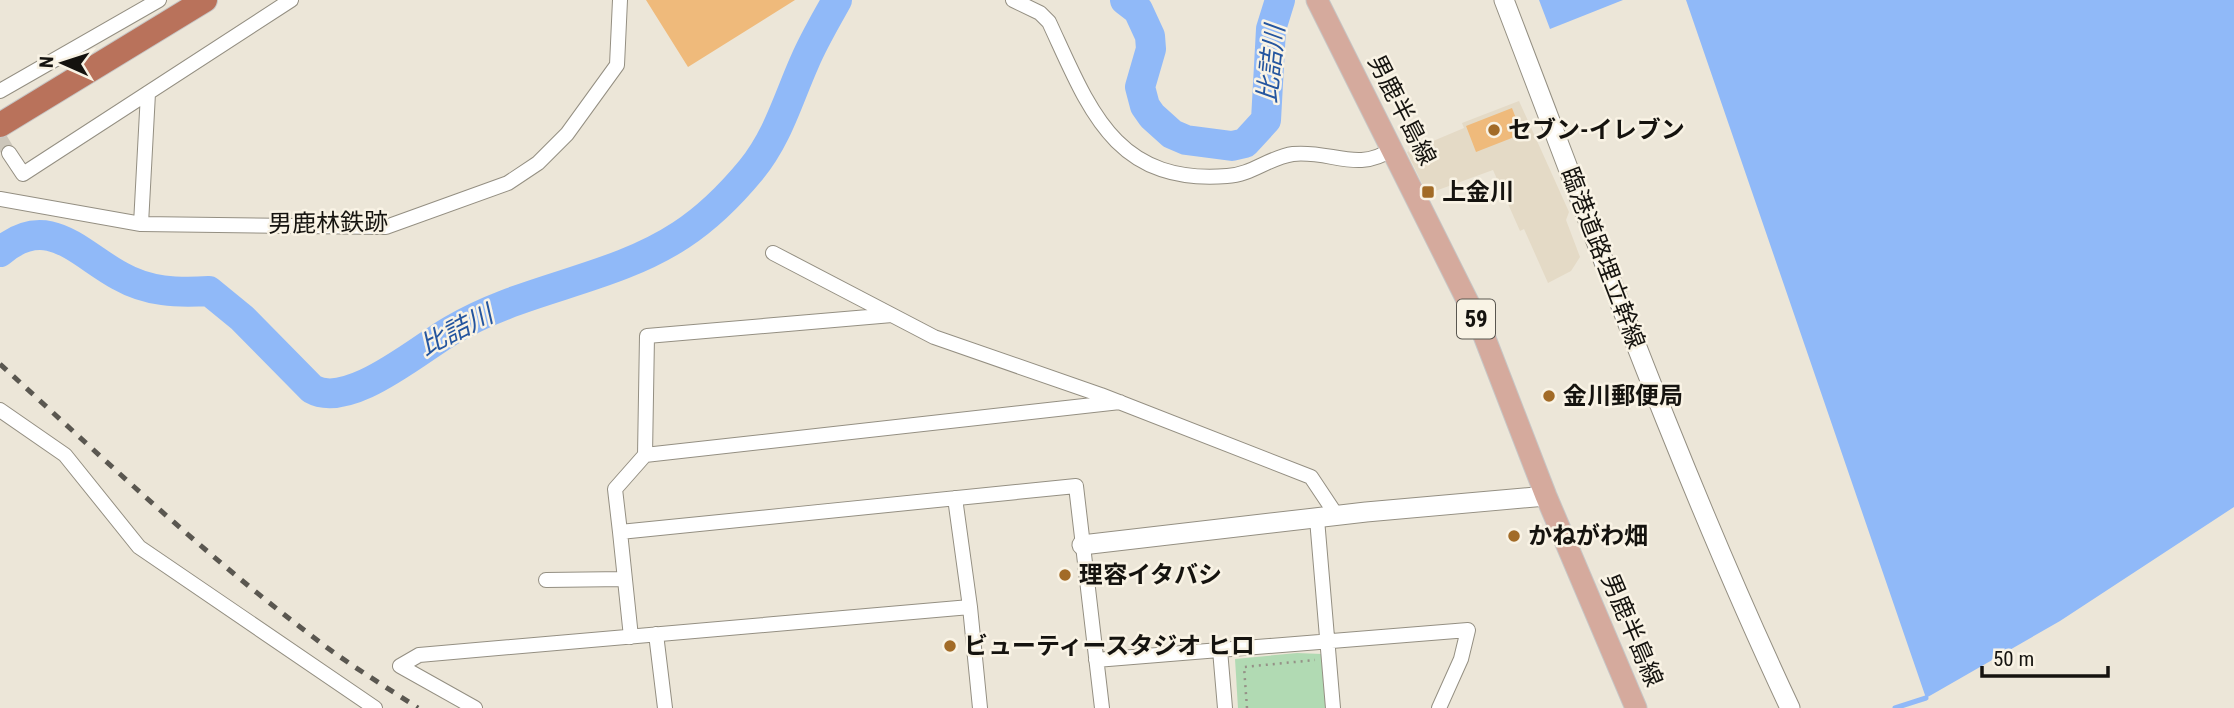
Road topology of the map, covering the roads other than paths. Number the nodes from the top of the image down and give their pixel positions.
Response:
1 (159, 0) edge
2 (205, 0) edge
3 (291, 0) edge
4 (620, 0) edge
5 (1013, 0) edge
6 (1317, 0) edge
7 (1504, 0) edge
8 (0, 91) edge
9 (148, 93) junction
10 (0, 125) edge
11 (1392, 149) junction
12 (9, 153) tunnel mouth
13 (0, 199) edge
14 (141, 224) junction
15 (773, 253) dead end
16 (892, 315) junction
17 (1120, 402) junction
18 (0, 410) edge
19 (645, 455) junction
20 (1546, 496) junction
21 (954, 498) junction
22 (1327, 518) junction
23 (620, 532) junction
24 (1083, 545) junction
25 (625, 579) junction
26 (545, 580) dead end
27 (970, 607) junction
28 (656, 634) junction
29 (631, 636) junction
30 (1329, 641) junction
31 (1220, 650) junction
32 (1096, 660) junction
33 (375, 708) edge
34 (475, 708) edge
35 (665, 708) edge
36 (980, 708) edge
37 (1102, 708) edge
38 (1225, 708) edge
39 (1334, 708) edge
40 (1439, 708) edge
41 (1636, 708) edge
42 (1790, 708) edge

1 - 8 street
2 - 10 highway
3 - 9 street
4 - 14 street, 男鹿林鉄跡
5 - 11 street
6 - 11 main road, 男鹿半島線 / 59
7 - 42 street, 臨港道路埋立幹線
9 - 12 street
9 - 14 street
11 - 20 main road, 男鹿半島線 / 59
13 - 14 street, 男鹿林鉄跡
15 - 16 street
16 - 17 street
16 - 19 street
17 - 19 street
17 - 22 street
18 - 33 street
19 - 23 street
20 - 22 street
20 - 41 main road, 男鹿半島線 / 59
21 - 23 street
21 - 24 street
21 - 27 street
22 - 24 street
22 - 30 street
23 - 25 street
24 - 32 street
25 - 26 street
25 - 29 street
27 - 28 street
27 - 36 street
28 - 29 street
28 - 35 street
29 - 34 street
30 - 31 street
30 - 39 street
30 - 40 street
31 - 32 street
31 - 38 street
32 - 37 street

